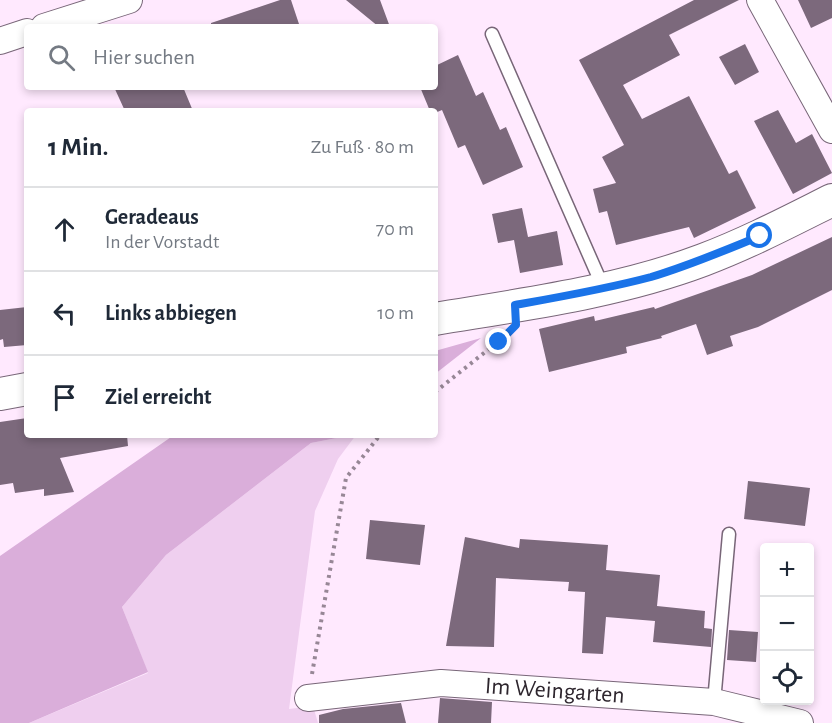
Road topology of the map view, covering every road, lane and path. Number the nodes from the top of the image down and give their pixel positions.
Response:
1 (129, 0) edge
2 (760, 0) edge
3 (53, 24) edge
4 (24, 33) edge
5 (492, 34) dead end
6 (0, 41) edge
7 (832, 130) edge
8 (832, 200) edge
9 (603, 288) junction
10 (515, 305) junction
11 (438, 318) edge
12 (24, 390) edge
13 (438, 390) edge
14 (0, 394) edge
15 (378, 438) edge
16 (729, 534) dead end
17 (308, 698) joint
18 (714, 702) junction
19 (800, 723) edge

1 - 3 street
2 - 7 street
4 - 6 street
5 - 9 lane
8 - 9 street
9 - 10 street
10 - 11 street
10 - 13 path
12 - 14 street
15 - 17 path
16 - 18 lane
17 - 18 street, Im Weingarten
18 - 19 street, Im Weingarten

